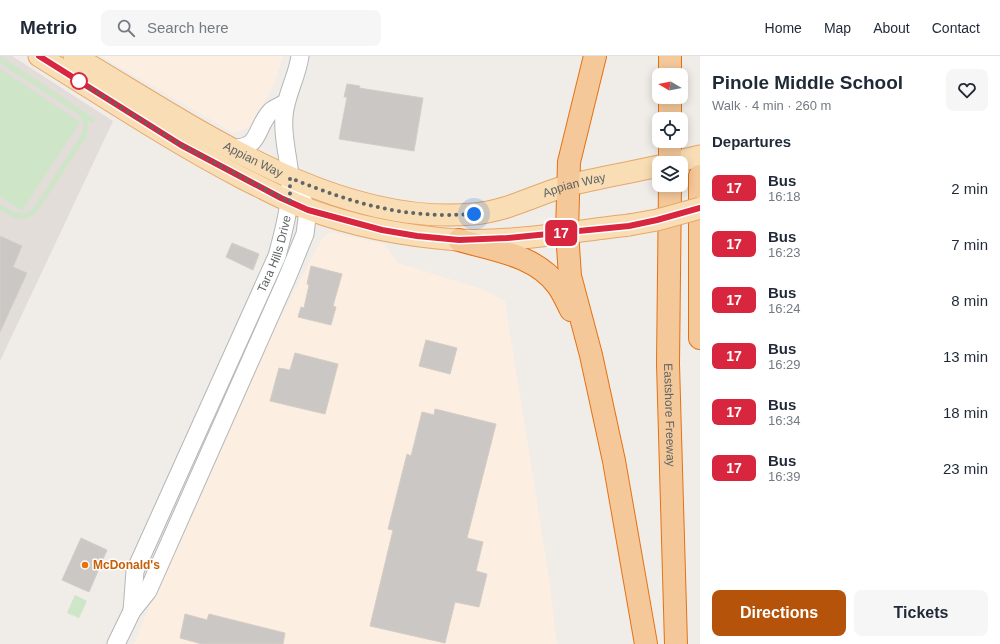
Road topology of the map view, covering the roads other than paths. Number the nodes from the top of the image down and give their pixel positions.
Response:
1 (39, 56) edge
2 (74, 56) edge
3 (300, 56) edge
4 (595, 56) edge
5 (670, 56) edge
6 (670, 68) edge
7 (285, 103) junction
8 (230, 148) junction
9 (700, 156) edge
10 (688, 159) edge
11 (652, 168) edge
12 (700, 176) edge
13 (290, 178) junction
14 (567, 186) junction
15 (670, 192) edge
16 (299, 206) junction
17 (700, 208) edge
18 (330, 216) junction
19 (567, 232) junction
20 (459, 240) junction
21 (298, 252) junction
22 (700, 338) edge
23 (591, 356) junction
24 (132, 611) junction
25 (116, 644) edge
26 (646, 644) edge
27 (676, 644) edge

1 - 16 main road, Appian Way
2 - 8 main road, Appian Way
3 - 7 street
4 - 14 highway
5 - 6 highway
7 - 8 street
7 - 13 street, Tara Hills Drive
8 - 13 main road, Appian Way
9 - 10 main road
11 - 14 main road, Appian Way
12 - 22 highway
13 - 14 main road, Appian Way
13 - 16 street, Tara Hills Drive
14 - 19 highway
15 - 27 highway, Eastshore Freeway
16 - 18 main road, Appian Way
16 - 21 street, Tara Hills Drive
16 - 24 street, Tara Hills Drive
17 - 19 main road, Appian Way, bridge
18 - 20 main road, Appian Way
18 - 21 street
19 - 20 main road, Appian Way
19 - 23 highway
20 - 23 highway
21 - 24 street, Tara Hills Drive
23 - 26 highway
24 - 25 street, Tara Hills Drive

